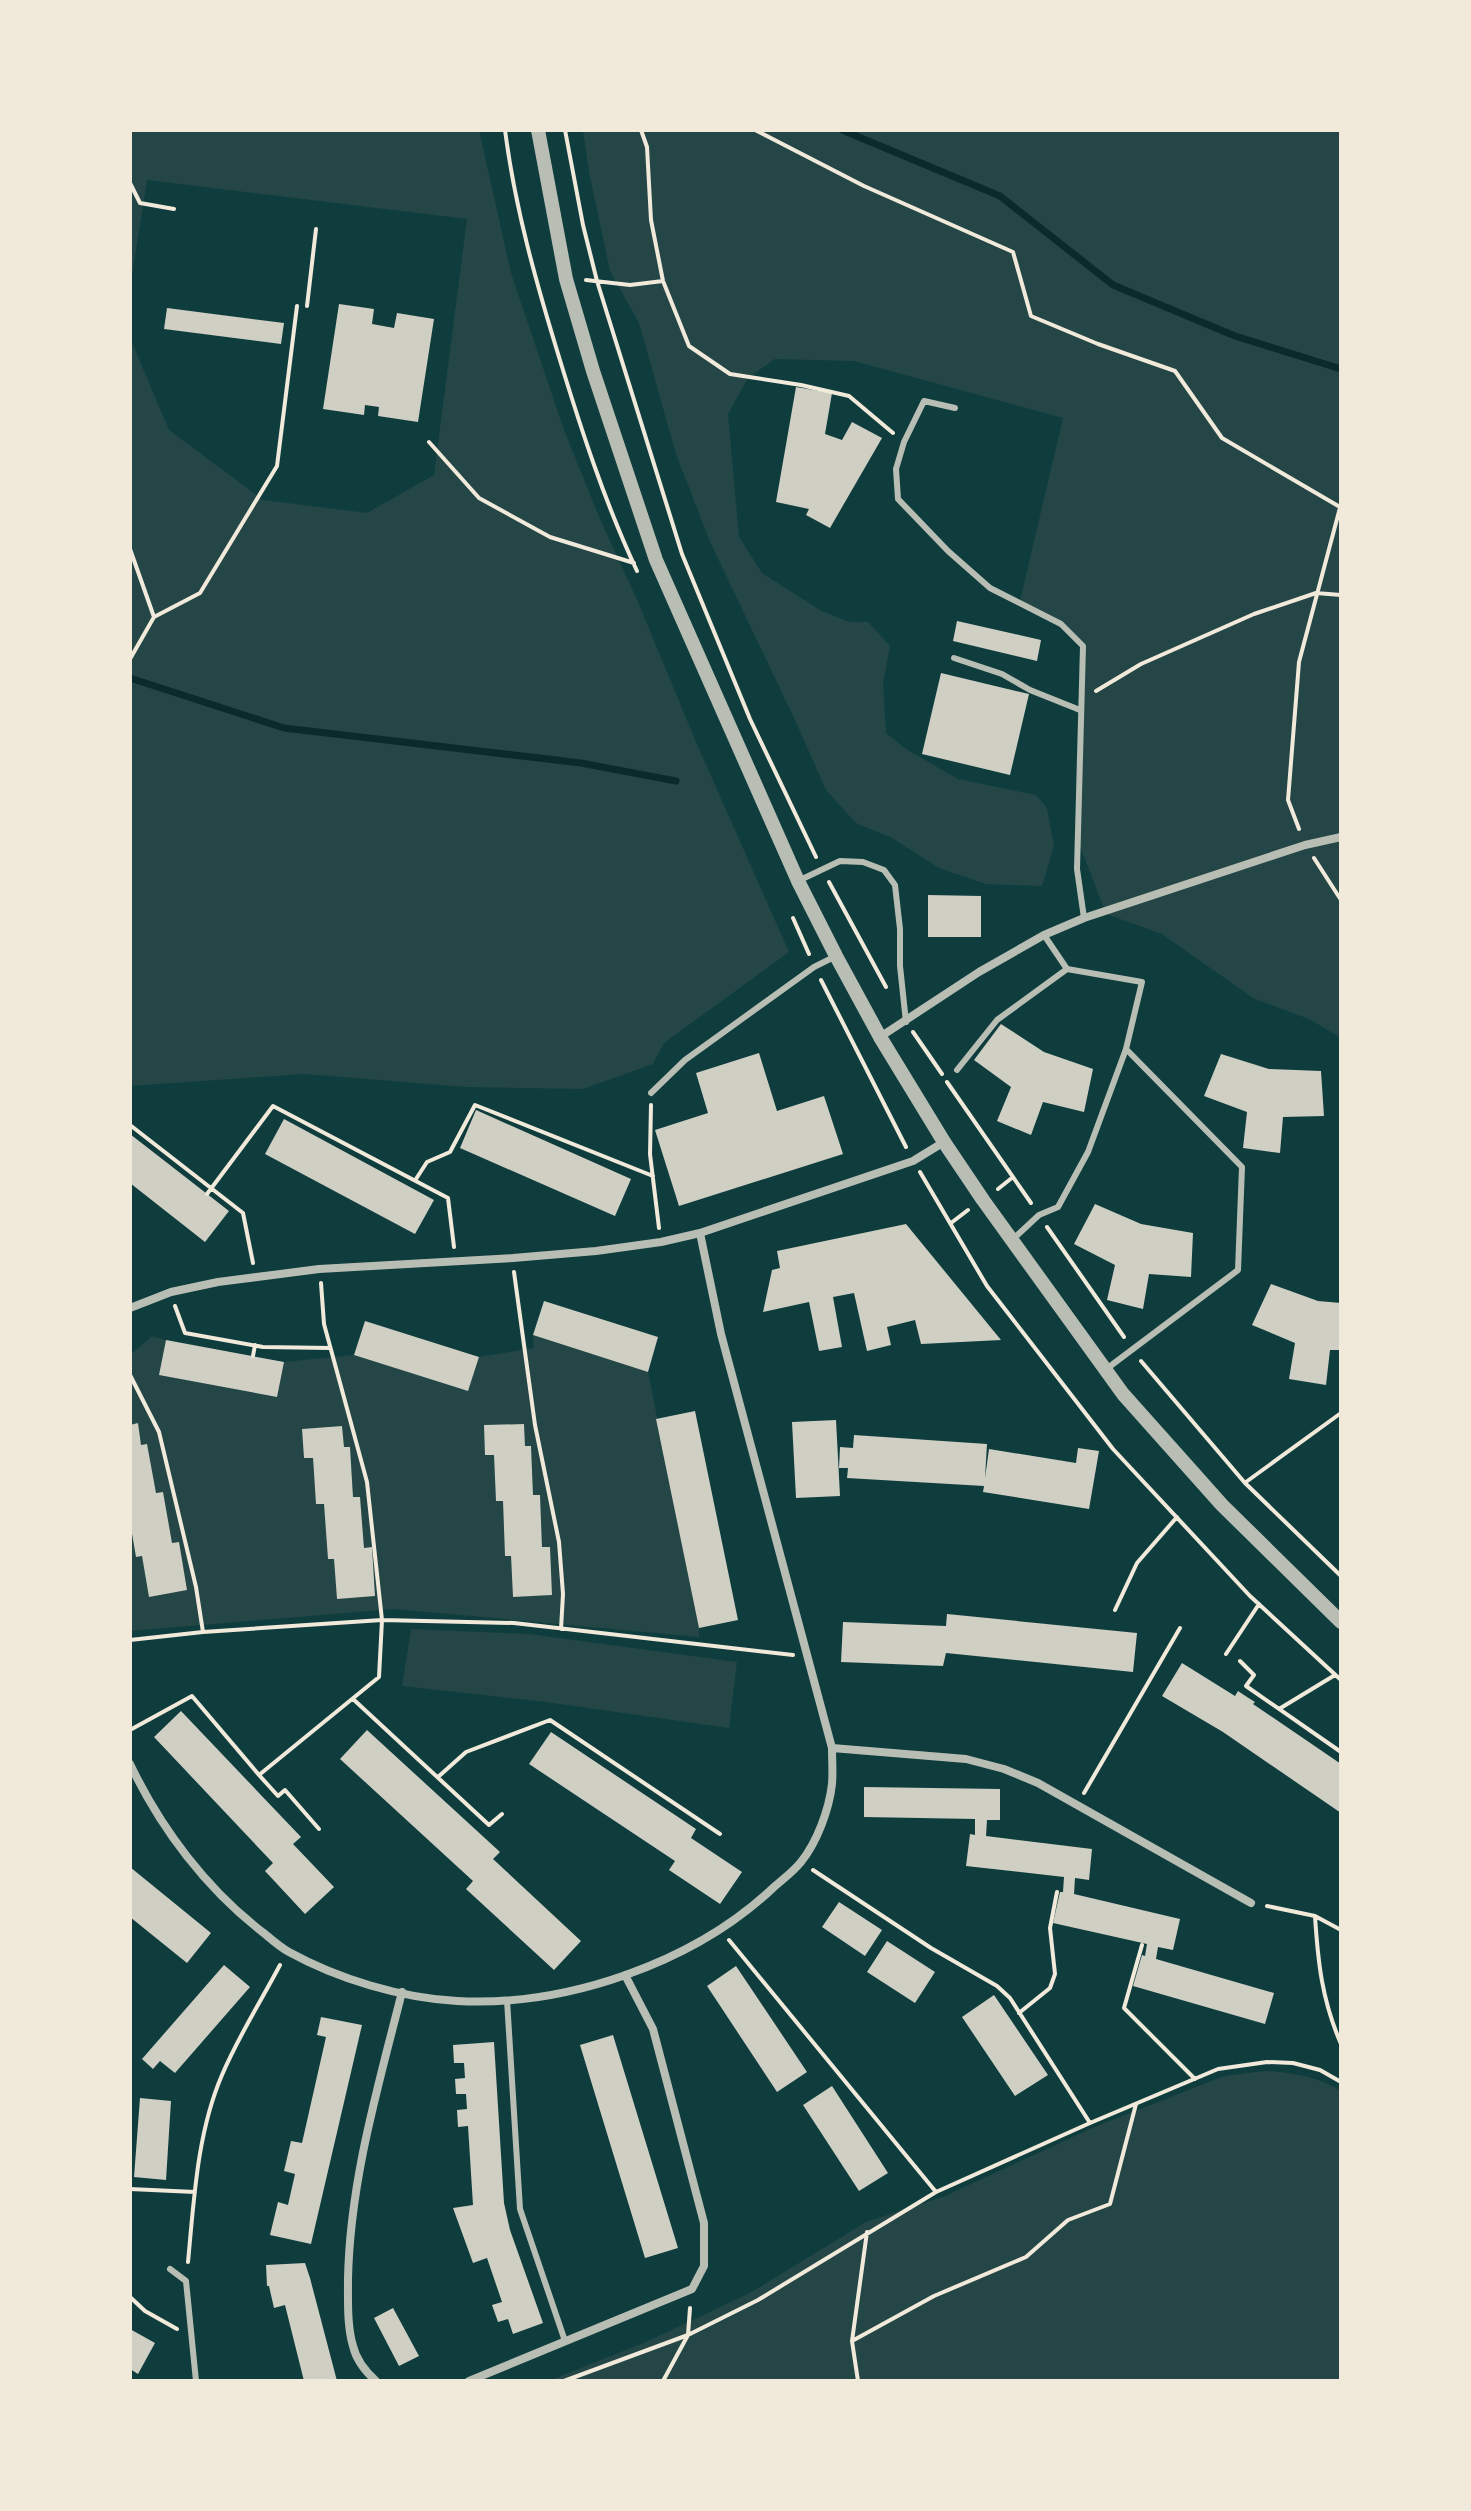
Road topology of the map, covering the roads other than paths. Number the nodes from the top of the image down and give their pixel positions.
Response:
1 (538, 130) edge
2 (955, 408) dead end
3 (954, 658) dead end
4 (1080, 710) junction
5 (1341, 837) edge
6 (798, 881) junction
7 (1084, 918) junction
8 (1044, 935) junction
9 (836, 956) junction
10 (1067, 969) junction
11 (906, 1022) junction
12 (880, 1037) junction
13 (1126, 1049) junction
14 (957, 1070) dead end
15 (651, 1093) road end
16 (944, 1142) junction
17 (700, 1233) junction
18 (1012, 1240) junction
19 (130, 1308) edge
20 (1105, 1370) junction
21 (1341, 1622) edge
22 (832, 1748) junction
23 (130, 1764) edge
24 (1251, 1903) road end
25 (625, 1975) junction
26 (402, 1992) junction
27 (507, 2000) junction
28 (170, 2269) dead end
29 (565, 2341) junction
30 (196, 2381) edge
31 (376, 2381) edge
32 (469, 2381) edge

1 - 6 street
2 - 4 lane
3 - 4 lane
4 - 7 lane
5 - 7 street
6 - 9 street
6 - 11 lane
7 - 8 street
8 - 10 lane
8 - 11 street
9 - 12 street
9 - 15 lane
10 - 13 lane
10 - 14 lane
11 - 12 street
12 - 16 street
13 - 18 lane
13 - 20 lane
16 - 17 street
16 - 18 street
17 - 19 street
17 - 22 street
18 - 20 street
20 - 21 street
22 - 24 street
22 - 25 street
23 - 26 street
25 - 27 street
25 - 29 street
26 - 27 street
26 - 31 street
27 - 29 lane
28 - 30 lane
29 - 32 street

